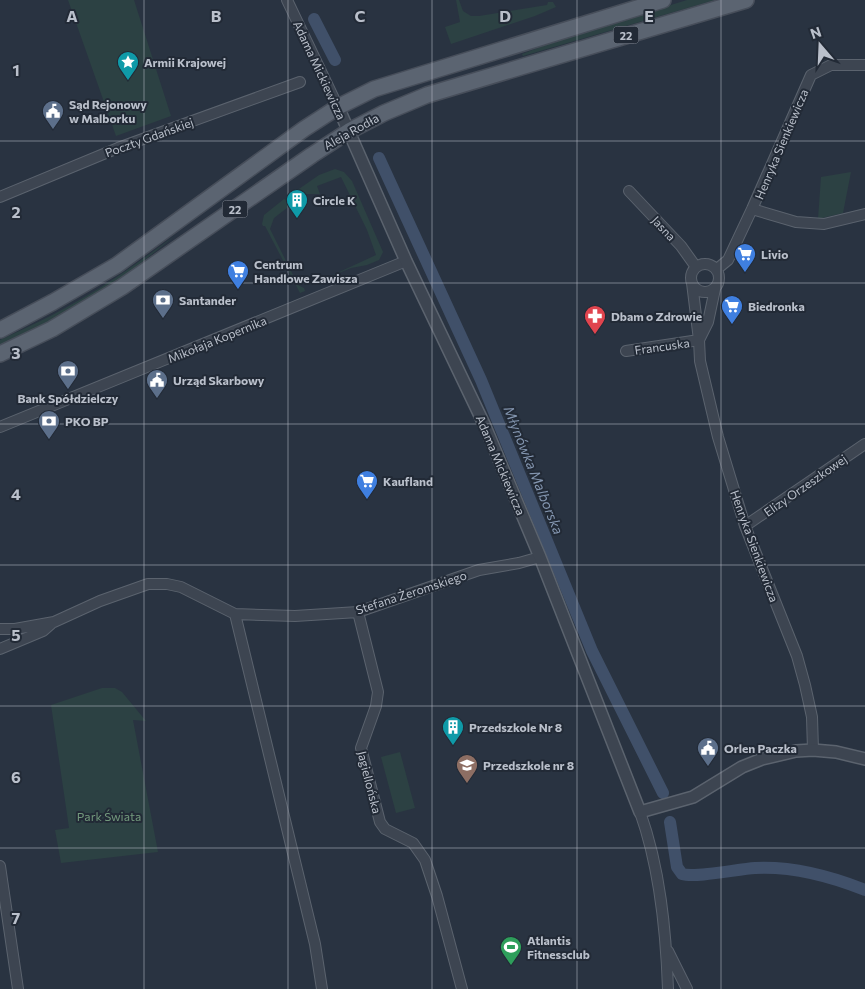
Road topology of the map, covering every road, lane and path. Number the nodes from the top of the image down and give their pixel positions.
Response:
1 (287, 0) edge
2 (663, 0) edge
3 (746, 0) edge
4 (865, 65) edge
5 (300, 82) dead end
6 (338, 107) junction
7 (349, 131) junction
8 (629, 191) dead end
9 (0, 197) edge
10 (752, 209) junction
11 (865, 214) edge
12 (406, 261) junction
13 (696, 267) junction
14 (717, 269) junction
15 (692, 283) junction
16 (715, 289) junction
17 (0, 330) edge
18 (699, 340) junction
19 (626, 351) dead end
20 (0, 354) edge
21 (0, 427) edge
22 (865, 444) edge
23 (746, 526) junction
24 (540, 557) junction
25 (358, 612) junction
26 (235, 614) junction
27 (54, 622) junction
28 (0, 628) edge
29 (0, 649) edge
30 (813, 750) junction
31 (865, 759) edge
32 (640, 812) junction
33 (0, 866) edge
34 (3, 917) edge
35 (666, 948) junction
36 (18, 989) edge
37 (322, 989) edge
38 (462, 989) edge
39 (668, 989) edge
40 (686, 989) edge

1 - 6 street, Adama Mickiewicza
2 - 6 main road, Aleja Rodła / 22
3 - 7 main road, Aleja Rodła / 22
4 - 10 street, Henryka Sienkiewicza
5 - 9 street, Poczty Gdańskiej
6 - 7 street, Adama Mickiewicza
6 - 17 main road, Aleja Rodła / 22
7 - 12 street, Adama Mickiewicza
7 - 20 main road, Aleja Rodła / 22
8 - 13 street, Jasna
10 - 11 street, Henryka Sienkiewicza
10 - 14 street, Henryka Sienkiewicza
12 - 21 street, Mikołaja Kopernika
12 - 24 street, Adama Mickiewicza
13 - 14 street
13 - 15 street
14 - 16 street
15 - 16 street
15 - 18 street, Henryka Sienkiewicza
16 - 18 street, Henryka Sienkiewicza
18 - 19 street, Francuska
18 - 23 street, Henryka Sienkiewicza
22 - 23 street, Elizy Orzeszkowej
23 - 30 street, Henryka Sienkiewicza
24 - 25 street, Stefana Żeromskiego
24 - 32 street, Adama Mickiewicza
25 - 26 street, Stefana Żeromskiego
25 - 38 street, Jagiellońska
26 - 27 street, Stefana Żeromskiego
26 - 37 street
27 - 28 street, Stefana Żeromskiego
27 - 29 street, Stefana Żeromskiego
30 - 31 street
30 - 32 street
32 - 35 street, Adama Mickiewicza
33 - 34 street
34 - 36 street
35 - 39 street, Adama Mickiewicza
35 - 40 street, Adama Mickiewicza

